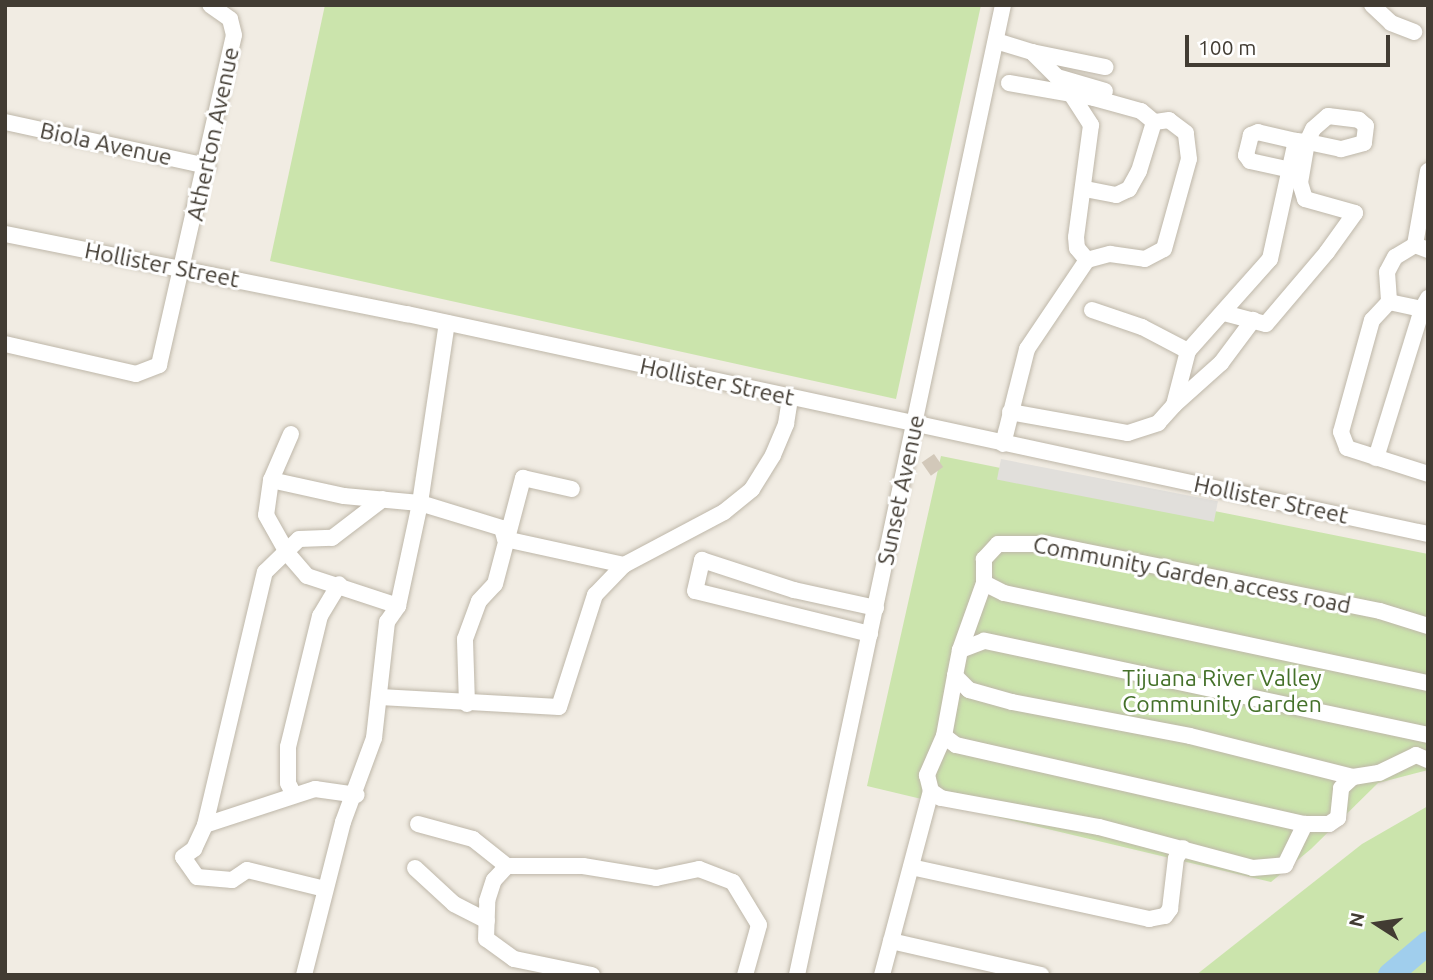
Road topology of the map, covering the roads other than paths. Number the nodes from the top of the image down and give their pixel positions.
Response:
1 (1003, 5) edge
2 (1372, 5) edge
3 (211, 6) edge
4 (1414, 32) dead end
5 (996, 41) junction
6 (1032, 52) junction
7 (1105, 67) dead end
8 (1009, 83) dead end
9 (1109, 92) dead end
10 (1071, 94) junction
11 (5, 122) edge
12 (1154, 122) junction
13 (1302, 141) junction
14 (207, 166) junction
15 (1291, 170) junction
16 (1428, 171) edge
17 (1085, 189) junction
18 (1286, 196) junction
19 (1305, 199) junction
20 (5, 234) edge
21 (1421, 248) edge
22 (1087, 260) junction
23 (183, 270) junction
24 (1389, 302) junction
25 (1425, 304) edge
26 (1092, 310) dead end
27 (1224, 313) junction
28 (1252, 320) junction
29 (447, 323) junction
30 (5, 344) edge
31 (1188, 351) junction
32 (790, 398) junction
33 (1174, 405) junction
34 (1010, 412) junction
35 (915, 425) junction
36 (291, 435) dead end
37 (1003, 444) junction
38 (1376, 458) junction
39 (1428, 474) edge
40 (271, 480) junction
41 (572, 489) dead end
42 (383, 499) junction
43 (420, 503) junction
44 (1428, 534) edge
45 (505, 539) junction
46 (288, 554) junction
47 (624, 565) junction
48 (984, 583) junction
49 (339, 584) junction
50 (398, 606) junction
51 (876, 608) junction
52 (1428, 626) edge
53 (870, 634) junction
54 (960, 650) junction
55 (955, 676) junction
56 (1428, 683) edge
57 (380, 697) junction
58 (467, 704) junction
59 (1428, 735) edge
60 (944, 736) junction
61 (1428, 760) edge
62 (1353, 778) junction
63 (931, 792) junction
64 (294, 795) junction
65 (357, 795) junction
66 (418, 824) dead end
67 (1305, 824) junction
68 (205, 825) junction
69 (1183, 848) junction
70 (507, 866) junction
71 (911, 867) junction
72 (415, 868) dead end
73 (325, 888) junction
74 (486, 921) junction
75 (891, 941) junction
76 (304, 975) edge
77 (592, 975) edge
78 (745, 975) edge
79 (797, 975) edge
80 (882, 975) edge
81 (1041, 975) edge

1 - 5 street, Sunset Avenue
2 - 4 street
3 - 14 street, Atherton Avenue
5 - 6 street
5 - 35 street, Sunset Avenue
6 - 7 street
6 - 9 street
8 - 10 street
10 - 12 street
10 - 17 street
11 - 14 street, Biola Avenue
12 - 17 street
12 - 22 street
13 - 15 street
13 - 15 street
13 - 19 street
14 - 23 street, Atherton Avenue
15 - 18 street
16 - 21 street
17 - 22 street
18 - 19 street
18 - 27 street
19 - 28 street
20 - 23 street, Hollister Street
21 - 24 street
22 - 34 street
23 - 29 street, Hollister Street
23 - 30 street, Atherton Avenue
24 - 25 street
24 - 38 street
25 - 38 street
26 - 31 street
27 - 28 street
27 - 31 street
28 - 33 street
29 - 32 street, Hollister Street
29 - 43 street
31 - 33 street
32 - 35 street, Hollister Street
32 - 47 street
33 - 34 street
34 - 37 street
35 - 37 street, Hollister Street
35 - 51 street, Sunset Avenue
36 - 40 street
37 - 44 street, Hollister Street
38 - 39 street
40 - 42 street
40 - 46 street
41 - 45 street
42 - 43 street
42 - 46 street
43 - 45 street
43 - 50 street
45 - 47 street
45 - 58 street
46 - 49 street
46 - 68 street
47 - 58 street
48 - 52 street, Community Garden access road
48 - 54 street, Community Garden access road
48 - 56 street
49 - 50 street
49 - 64 street
50 - 57 street
51 - 53 street, Sunset Avenue
51 - 53 street
53 - 79 street, Sunset Avenue
54 - 55 street, Community Garden access road
54 - 59 street
55 - 60 street, Community Garden access road
55 - 62 street
57 - 58 street
57 - 65 street
60 - 63 street, Community Garden access road
60 - 67 street
61 - 62 street
62 - 67 street
63 - 69 street
63 - 71 street, Community Garden access road
64 - 65 street
64 - 68 street
65 - 73 street
66 - 70 street
67 - 69 street
68 - 73 street
69 - 71 street
70 - 74 street
70 - 78 street
71 - 75 street, Community Garden access road
72 - 74 street
73 - 76 street
74 - 77 street
75 - 80 street, Community Garden access road
75 - 81 street

